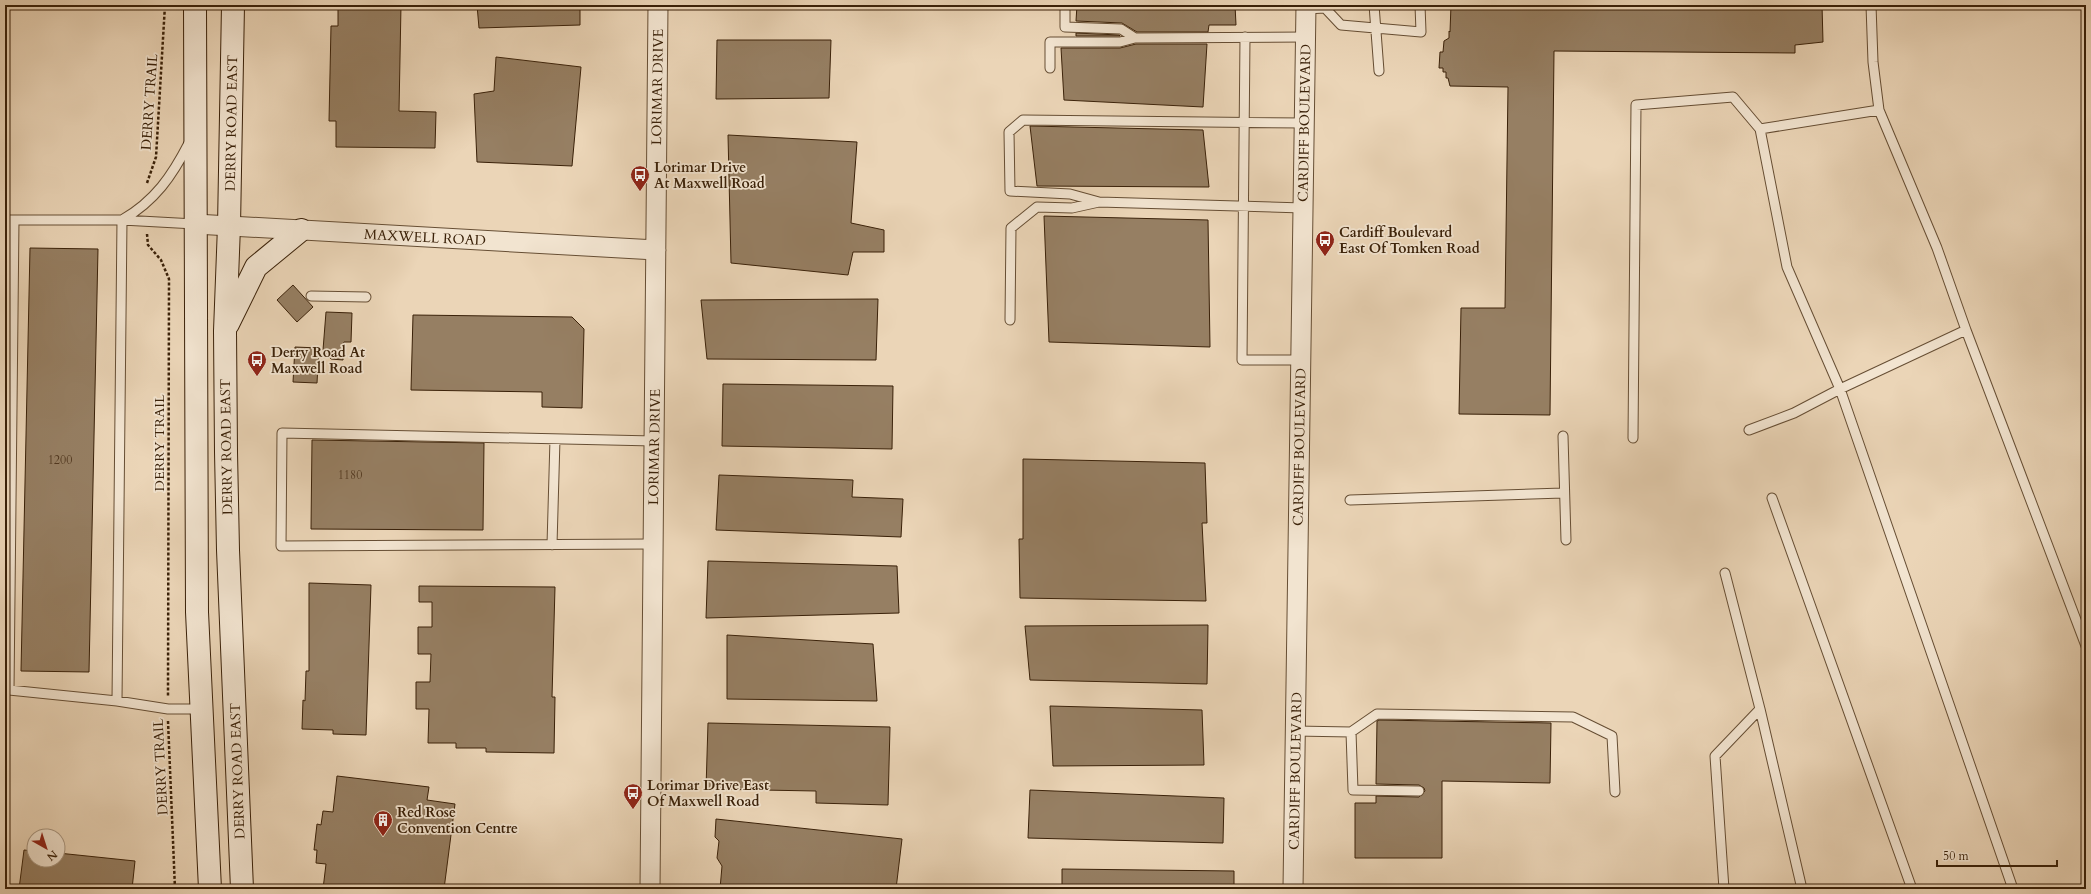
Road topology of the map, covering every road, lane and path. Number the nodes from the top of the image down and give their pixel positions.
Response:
1 (165, 5) edge
2 (195, 5) edge
3 (233, 5) edge
4 (658, 5) edge
5 (1065, 5) edge
6 (1374, 5) edge
7 (1420, 5) edge
8 (1871, 5) edge
9 (1306, 7) edge
10 (1327, 7) edge
11 (1375, 27) junction
12 (1245, 37) junction
13 (1305, 37) junction
14 (1135, 38) junction
15 (1050, 68) dead end
16 (1379, 71) dead end
17 (1879, 110) junction
18 (1245, 122) junction
19 (1304, 123) junction
20 (1760, 129) junction
21 (195, 131) junction
22 (1099, 202) junction
23 (146, 204) junction
24 (1244, 206) junction
25 (1303, 208) junction
26 (9, 220) edge
27 (122, 220) junction
28 (146, 222) junction
29 (195, 224) junction
30 (229, 226) junction
31 (301, 230) junction
32 (656, 250) junction
33 (311, 296) dead end
34 (366, 298) dead end
35 (1010, 320) dead end
36 (1966, 330) junction
37 (225, 331) junction
38 (1301, 360) junction
39 (1840, 389) junction
40 (1749, 430) dead end
41 (1563, 436) dead end
42 (1633, 438) dead end
43 (555, 439) junction
44 (654, 441) junction
45 (1563, 493) junction
46 (1772, 498) dead end
47 (1350, 500) dead end
48 (1566, 540) dead end
49 (653, 544) junction
50 (552, 545) junction
51 (1725, 573) dead end
52 (2086, 646) edge
53 (117, 701) junction
54 (168, 709) junction
55 (1760, 709) junction
56 (202, 710) junction
57 (1295, 731) junction
58 (1351, 732) junction
59 (1419, 791) dead end
60 (1615, 792) dead end
61 (175, 889) edge
62 (210, 889) edge
63 (242, 889) edge
64 (650, 889) edge
65 (1293, 889) edge
66 (1724, 889) edge
67 (1802, 889) edge
68 (1912, 889) edge
69 (2013, 889) edge

1 - 23 path, DERRY TRAIL
2 - 21 main road, DERRY ROAD EAST
3 - 30 main road, DERRY ROAD EAST
4 - 32 street, LORIMAR DRIVE
5 - 14 lane
6 - 11 lane
7 - 11 lane
8 - 17 lane
9 - 10 lane
9 - 13 street, CARDIFF BOULEVARD
10 - 11 lane
11 - 16 lane
12 - 13 lane
12 - 14 lane
12 - 18 lane
13 - 19 street, CARDIFF BOULEVARD
14 - 15 lane
17 - 20 lane
17 - 36 lane
18 - 19 lane
18 - 22 lane
18 - 24 lane
19 - 25 street, CARDIFF BOULEVARD
20 - 39 lane
20 - 42 lane
21 - 23 lane
21 - 29 main road, DERRY ROAD EAST
22 - 24 lane
22 - 35 lane
23 - 27 lane
24 - 25 lane
24 - 38 lane
25 - 38 street, CARDIFF BOULEVARD
26 - 27 lane
26 - 53 lane
27 - 28 lane
27 - 53 lane
28 - 29 lane
28 - 54 path, DERRY TRAIL
29 - 30 street, MAXWELL ROAD
29 - 56 main road, DERRY ROAD EAST
30 - 31 street, MAXWELL ROAD
30 - 37 main road, DERRY ROAD EAST
31 - 32 street, MAXWELL ROAD
31 - 37 main road
32 - 44 street, LORIMAR DRIVE
33 - 34 lane
36 - 39 lane
36 - 52 lane
37 - 63 main road, DERRY ROAD EAST
38 - 57 street, CARDIFF BOULEVARD
39 - 40 lane
39 - 69 lane
41 - 45 lane
43 - 44 lane
43 - 50 lane
43 - 50 lane
44 - 49 street, LORIMAR DRIVE
45 - 47 lane
45 - 48 lane
46 - 68 lane
49 - 50 lane
49 - 64 street, LORIMAR DRIVE
51 - 55 lane
53 - 54 lane
54 - 56 lane
54 - 61 path, DERRY TRAIL
55 - 66 lane
55 - 67 lane
56 - 62 main road, DERRY ROAD EAST
57 - 58 lane
57 - 65 street, CARDIFF BOULEVARD
58 - 59 lane
58 - 60 lane

